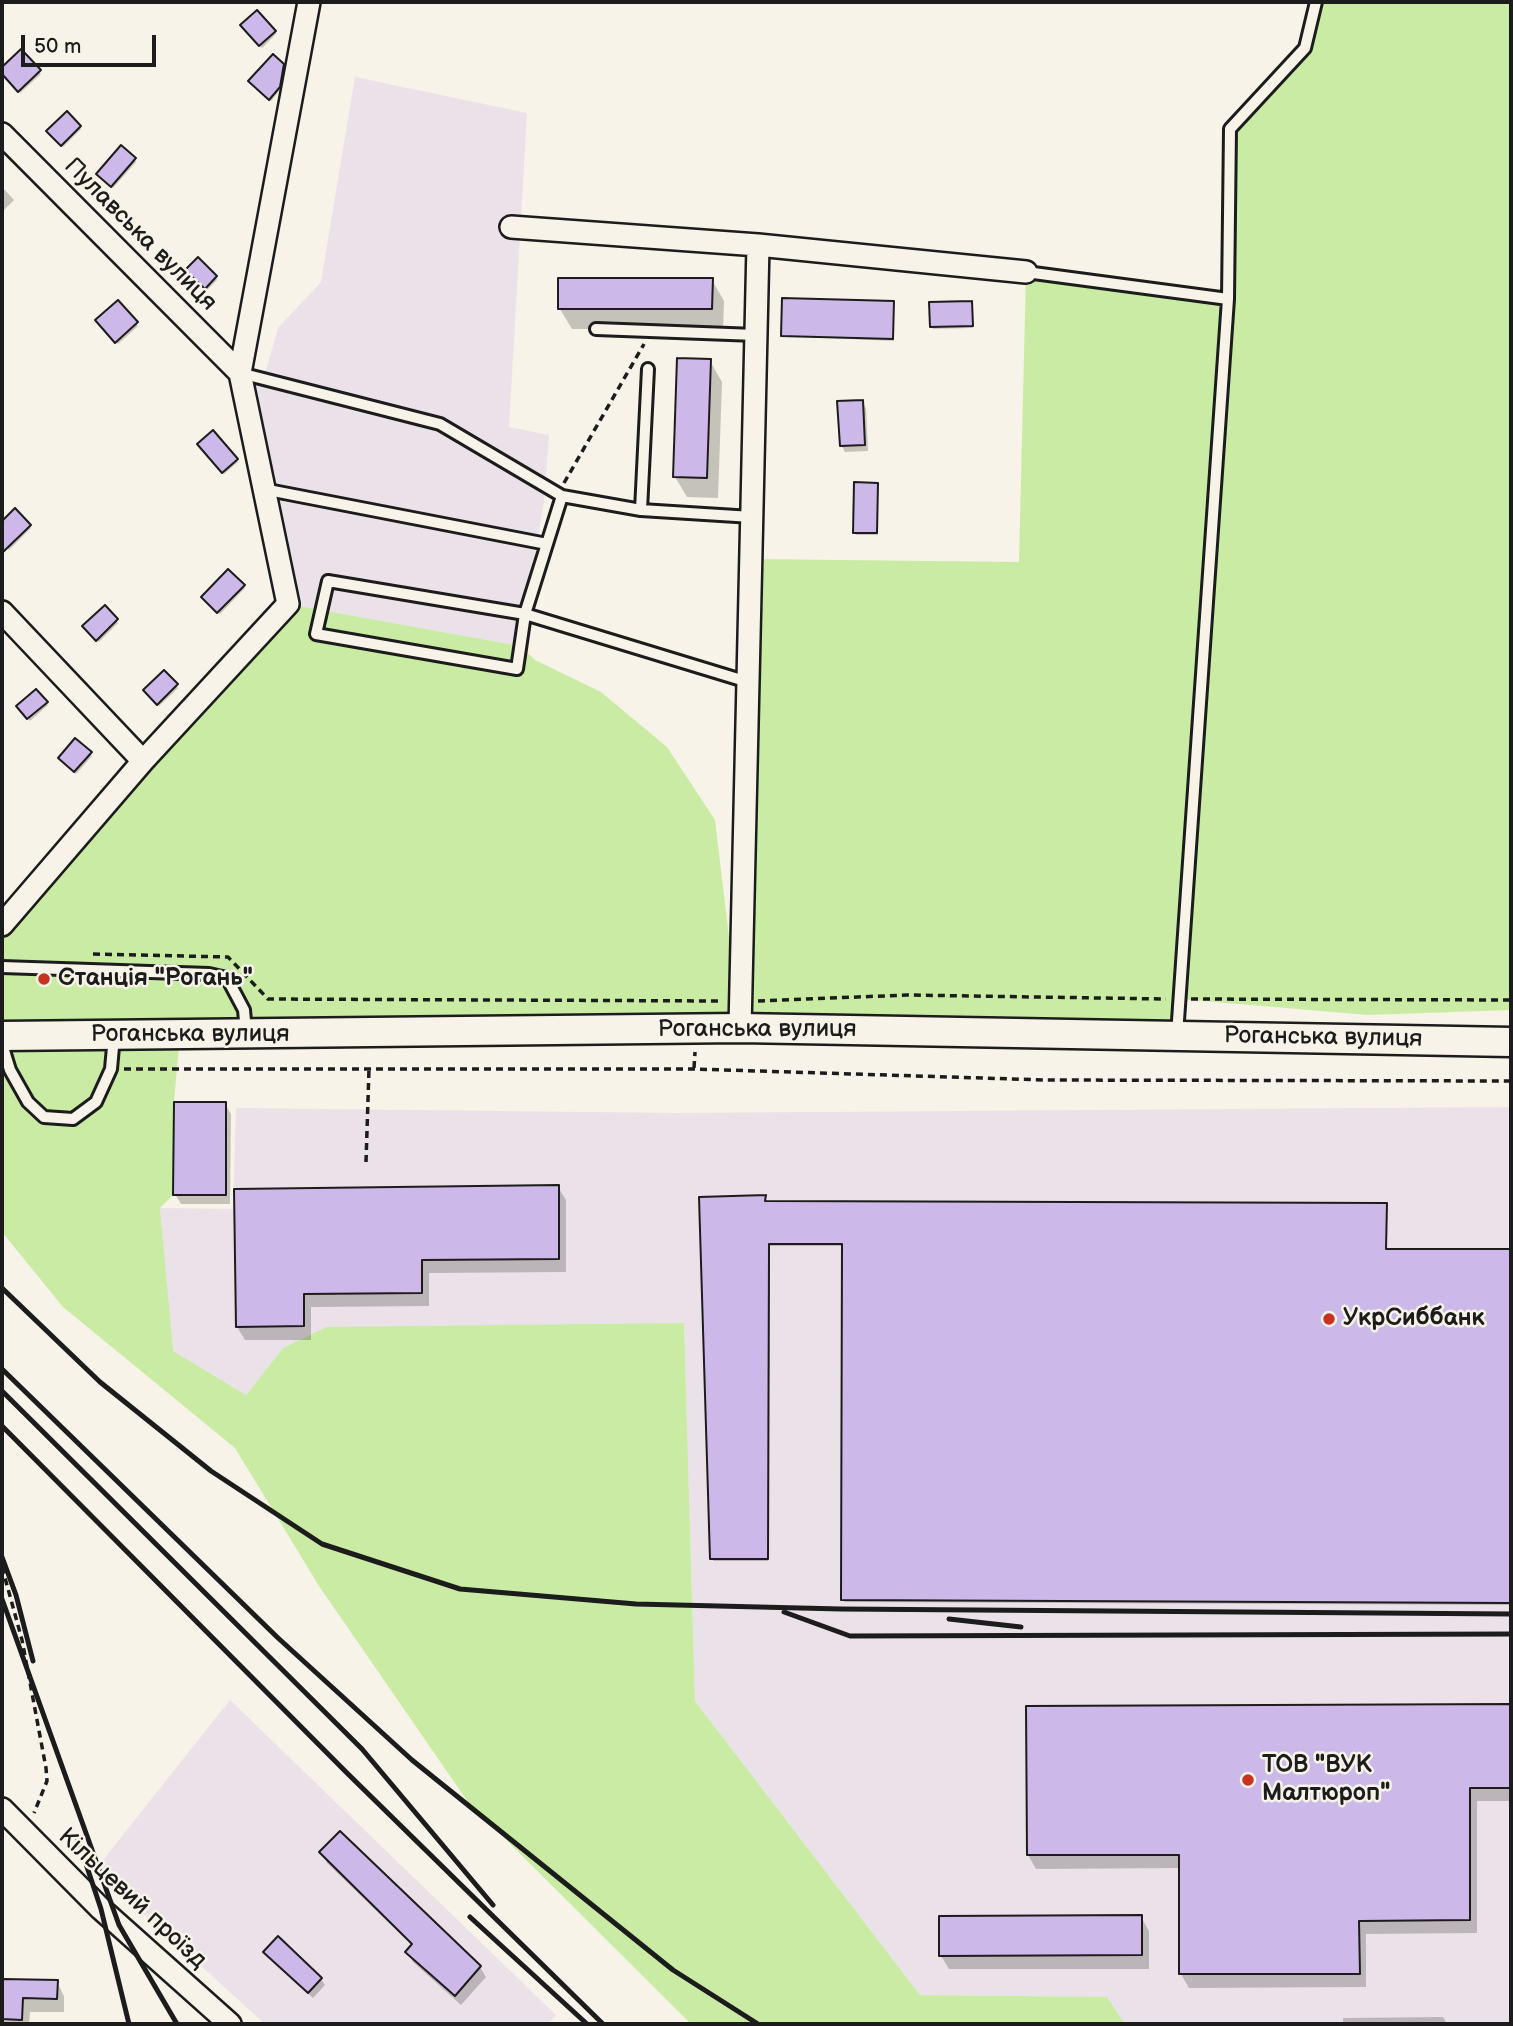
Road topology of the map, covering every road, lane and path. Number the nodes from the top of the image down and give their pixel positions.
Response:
1 (1316, 2) edge
2 (305, 5) edge
3 (2, 134) edge
4 (511, 227) dead end
5 (758, 245) junction
6 (1026, 272) joint
7 (1228, 299) junction
8 (596, 329) dead end
9 (651, 331) junction
10 (756, 335) junction
11 (648, 369) dead end
12 (240, 373) junction
13 (263, 489) junction
14 (560, 495) junction
15 (641, 510) junction
16 (751, 517) junction
17 (547, 544) junction
18 (2, 612) edge
19 (525, 614) junction
20 (748, 682) junction
21 (143, 761) junction
22 (2, 925) edge
23 (2, 967) edge
24 (740, 1028) junction
25 (247, 1034) junction
26 (114, 1035) junction
27 (1177, 1035) junction
28 (2, 1036) edge
29 (1511, 1042) edge
30 (2, 1044) edge
31 (111, 1069) junction
32 (369, 1069) junction
33 (1511, 1081) edge
34 (366, 1162) dead end
35 (2, 1567) edge
36 (2, 1809) edge
37 (25, 1835) junction
38 (230, 2024) edge

1 - 7 lane
2 - 12 street
3 - 12 street, Пулавська вулиця
4 - 5 street
5 - 6 street
5 - 10 street
6 - 7 lane
7 - 27 lane
8 - 9 lane
9 - 10 lane
9 - 14 path
10 - 16 street
11 - 15 lane
12 - 13 street
12 - 14 lane
13 - 17 lane
13 - 21 street
14 - 15 lane
14 - 17 lane
15 - 16 lane
16 - 20 street
17 - 19 lane
18 - 21 street
19 - 19 lane
19 - 20 lane
20 - 24 street
21 - 22 street
23 - 25 lane
24 - 25 main road, Роганська вулиця
24 - 27 main road, Роганська вулиця
25 - 26 main road, Роганська вулиця
26 - 28 main road, Роганська вулиця
26 - 31 lane
27 - 29 main road, Роганська вулиця
30 - 31 lane
31 - 32 path
32 - 33 path
32 - 34 path
35 - 37 path
36 - 37 street, Кільцевий проїзд
37 - 38 street, Кільцевий проїзд

